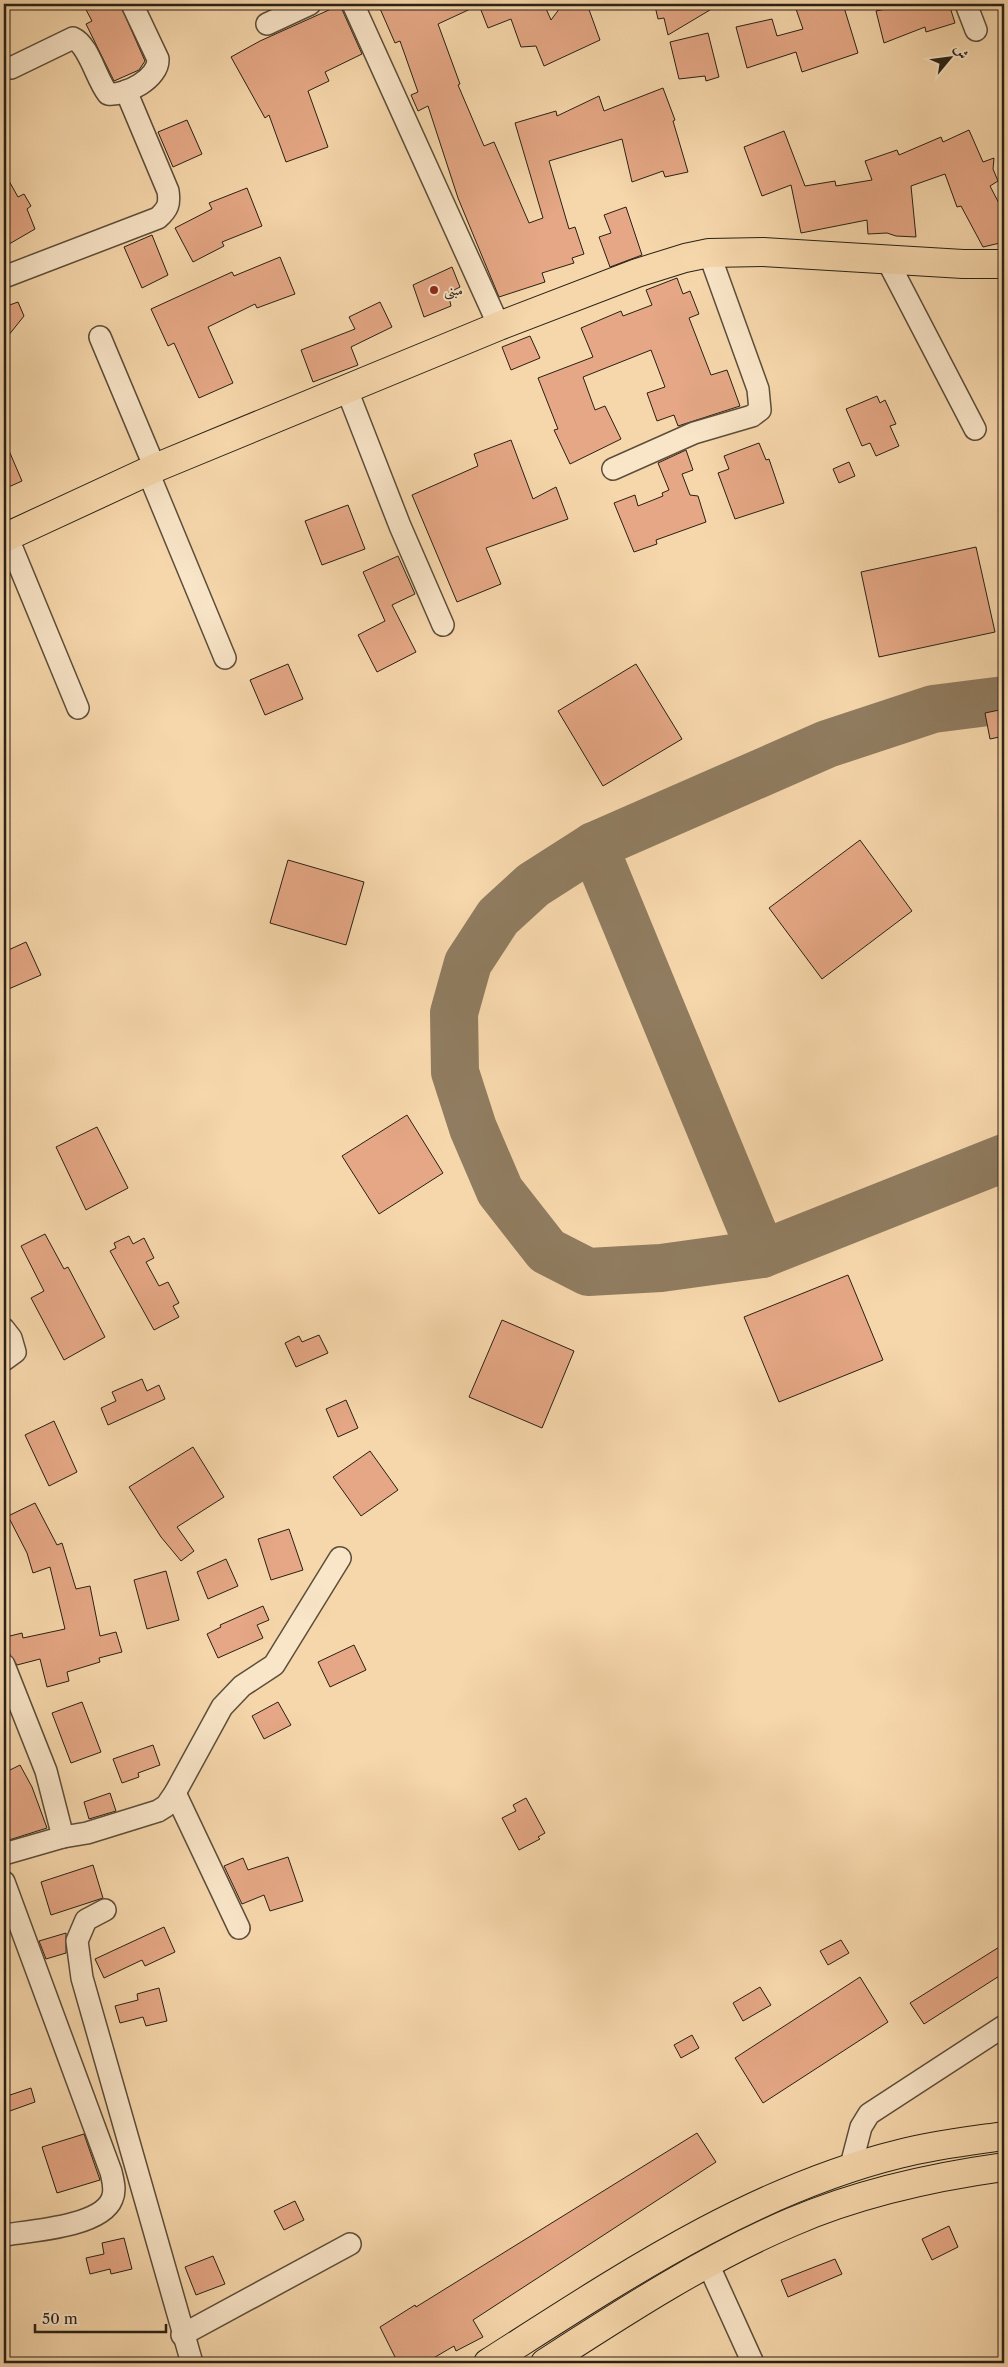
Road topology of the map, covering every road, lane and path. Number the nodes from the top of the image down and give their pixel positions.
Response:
1 (132, 4) edge
2 (310, 4) edge
3 (353, 4) edge
4 (966, 4) edge
5 (267, 24) dead end
6 (976, 30) dead end
7 (11, 68) dead end
8 (126, 91) junction
9 (709, 253) junction
10 (886, 258) junction
11 (1004, 264) edge
12 (4, 277) edge
13 (499, 326) junction
14 (100, 337) dead end
15 (347, 390) junction
16 (975, 429) dead end
17 (613, 469) dead end
18 (151, 470) junction
19 (5, 537) edge
20 (443, 625) dead end
21 (225, 658) dead end
22 (78, 708) dead end
23 (4, 1328) edge
24 (4, 1360) edge
25 (340, 1558) dead end
26 (4, 1665) edge
27 (176, 1794) junction
28 (64, 1837) junction
29 (4, 1854) edge
30 (4, 1882) edge
31 (105, 1910) dead end
32 (239, 1928) dead end
33 (1004, 2026) edge
34 (1004, 2136) edge
35 (1004, 2167) edge
36 (850, 2169) junction
37 (4, 2235) edge
38 (350, 2244) dead end
39 (708, 2264) junction
40 (182, 2335) junction
41 (555, 2361) edge
42 (192, 2363) edge
43 (488, 2363) edge
44 (753, 2363) edge

1 - 8 street
2 - 5 street
3 - 13 street
4 - 6 street
7 - 8 street
8 - 12 street
9 - 10 main road
9 - 13 main road
9 - 17 street
10 - 11 main road
10 - 16 street
13 - 15 main road
14 - 18 street
15 - 18 main road
15 - 20 street
18 - 19 main road
18 - 21 street
19 - 22 street
23 - 24 street
25 - 27 street
26 - 28 street
27 - 28 street
27 - 32 street
28 - 29 street
30 - 37 street
31 - 40 street
33 - 36 street
34 - 36 main road
35 - 39 main road
36 - 43 main road
38 - 40 street
39 - 41 main road
39 - 44 street
40 - 42 street

